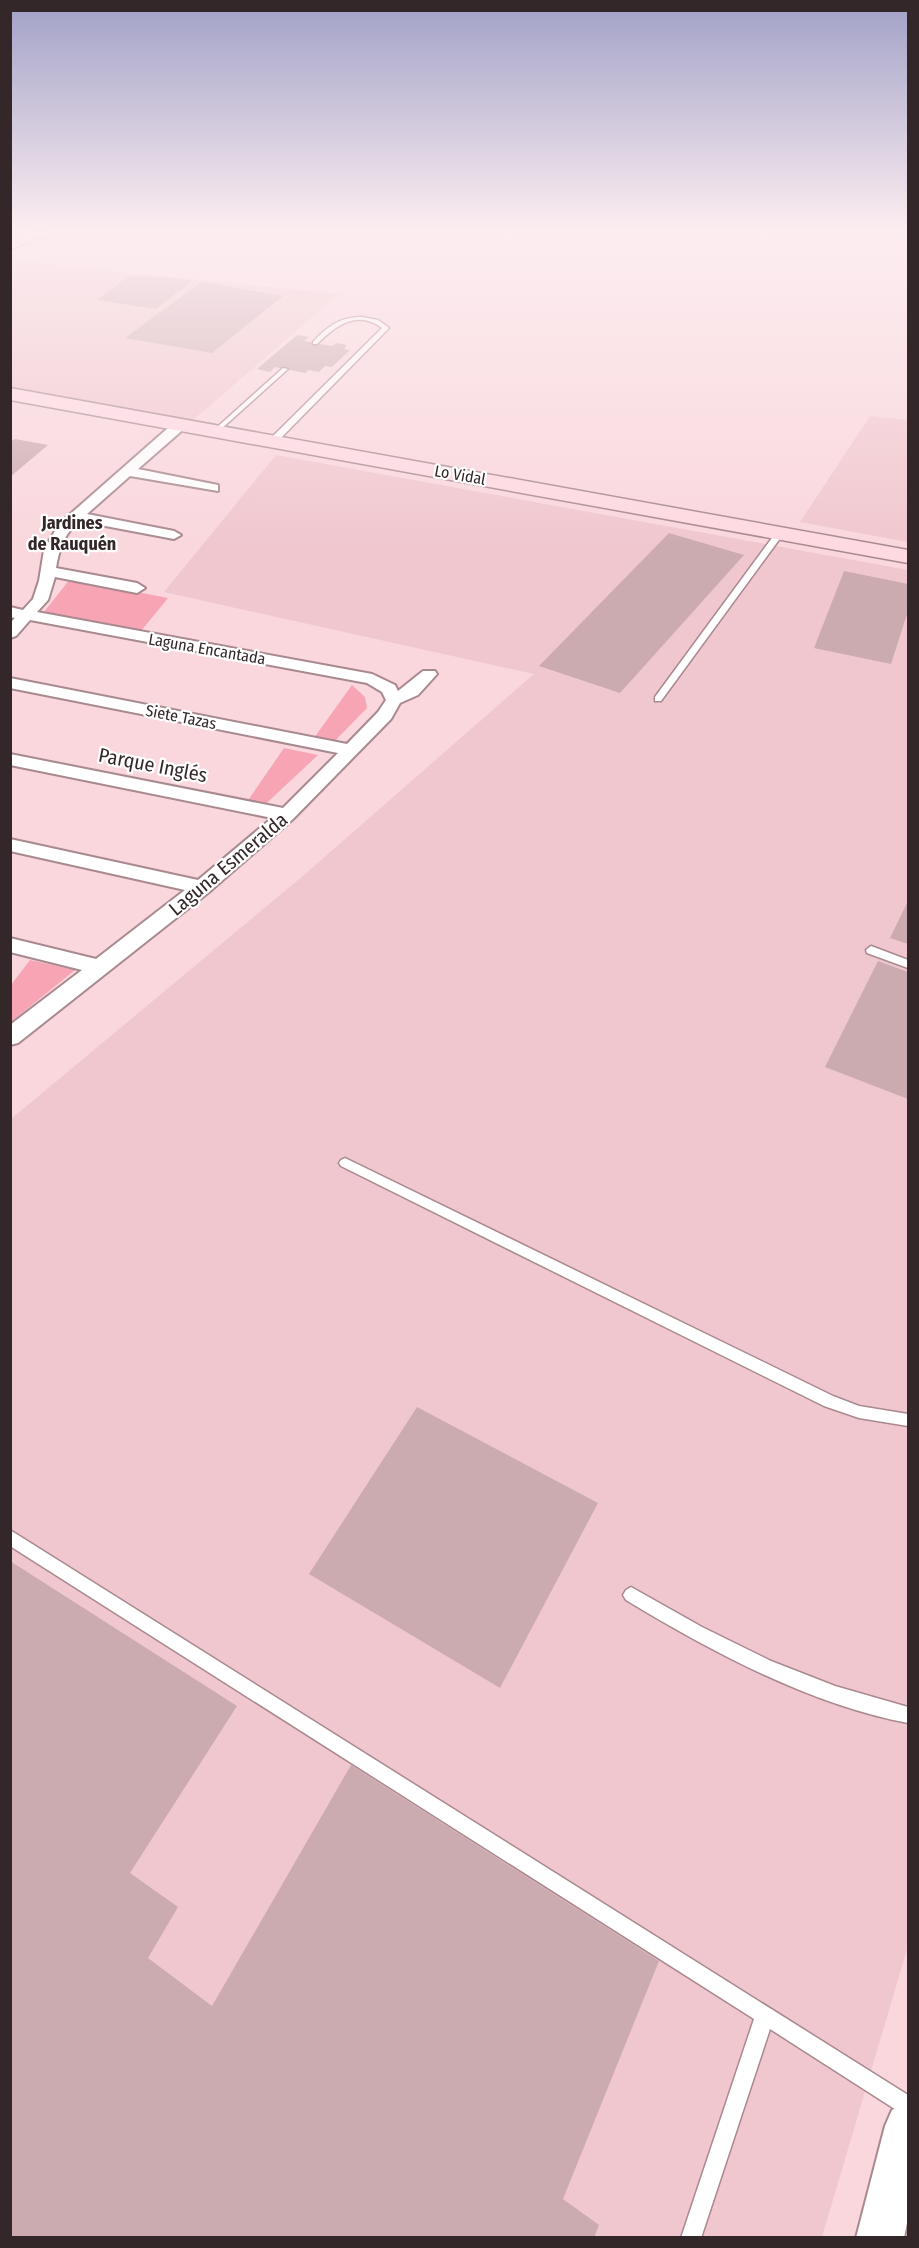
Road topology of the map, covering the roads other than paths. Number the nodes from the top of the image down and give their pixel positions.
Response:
1 (322, 337) edge
2 (377, 337) edge
3 (315, 343) dead end
4 (285, 369) dead end
5 (10, 394) edge
6 (181, 424) junction
7 (217, 430) junction
8 (273, 441) junction
9 (127, 471) junction
10 (213, 488) dead end
11 (76, 516) junction
12 (780, 533) junction
13 (174, 535) dead end
14 (909, 557) edge
15 (48, 571) junction
16 (137, 588) dead end
17 (10, 612) edge
18 (27, 615) junction
19 (10, 633) edge
20 (429, 674) dead end
21 (10, 683) edge
22 (658, 699) dead end
23 (394, 700) junction
24 (352, 750) junction
25 (10, 759) edge
26 (287, 815) junction
27 (10, 845) edge
28 (202, 887) junction
29 (10, 945) edge
30 (871, 950) dead end
31 (909, 964) edge
32 (100, 967) junction
33 (10, 1037) edge
34 (345, 1163) dead end
35 (909, 1420) edge
36 (10, 1538) edge
37 (631, 1595) dead end
38 (909, 1714) edge
39 (765, 2015) junction
40 (909, 2106) edge
41 (909, 2126) edge
42 (691, 2238) edge
43 (880, 2238) edge

1 - 3 lane
2 - 8 lane
4 - 7 lane
5 - 6 main road, Lo Vidal
6 - 7 main road, Lo Vidal
6 - 9 street
7 - 8 main road, Lo Vidal
8 - 12 main road, Lo Vidal
9 - 10 street
9 - 11 street
11 - 13 street
11 - 15 street
12 - 14 main road, Lo Vidal
12 - 22 lane
15 - 16 street
15 - 18 street
17 - 18 street, Laguna Encantada
18 - 19 street
18 - 23 street, Laguna Encantada
20 - 23 street, Laguna Esmeralda
21 - 24 street, Siete Tazas
23 - 24 street, Laguna Esmeralda
24 - 26 street, Laguna Esmeralda
25 - 26 street, Parque Inglés
26 - 28 street, Laguna Esmeralda
27 - 28 street
28 - 32 street, Laguna Esmeralda
29 - 32 street
30 - 31 lane
32 - 33 street, Laguna Esmeralda
34 - 35 lane
36 - 39 lane
37 - 38 lane
39 - 40 lane
39 - 42 lane
41 - 43 street

